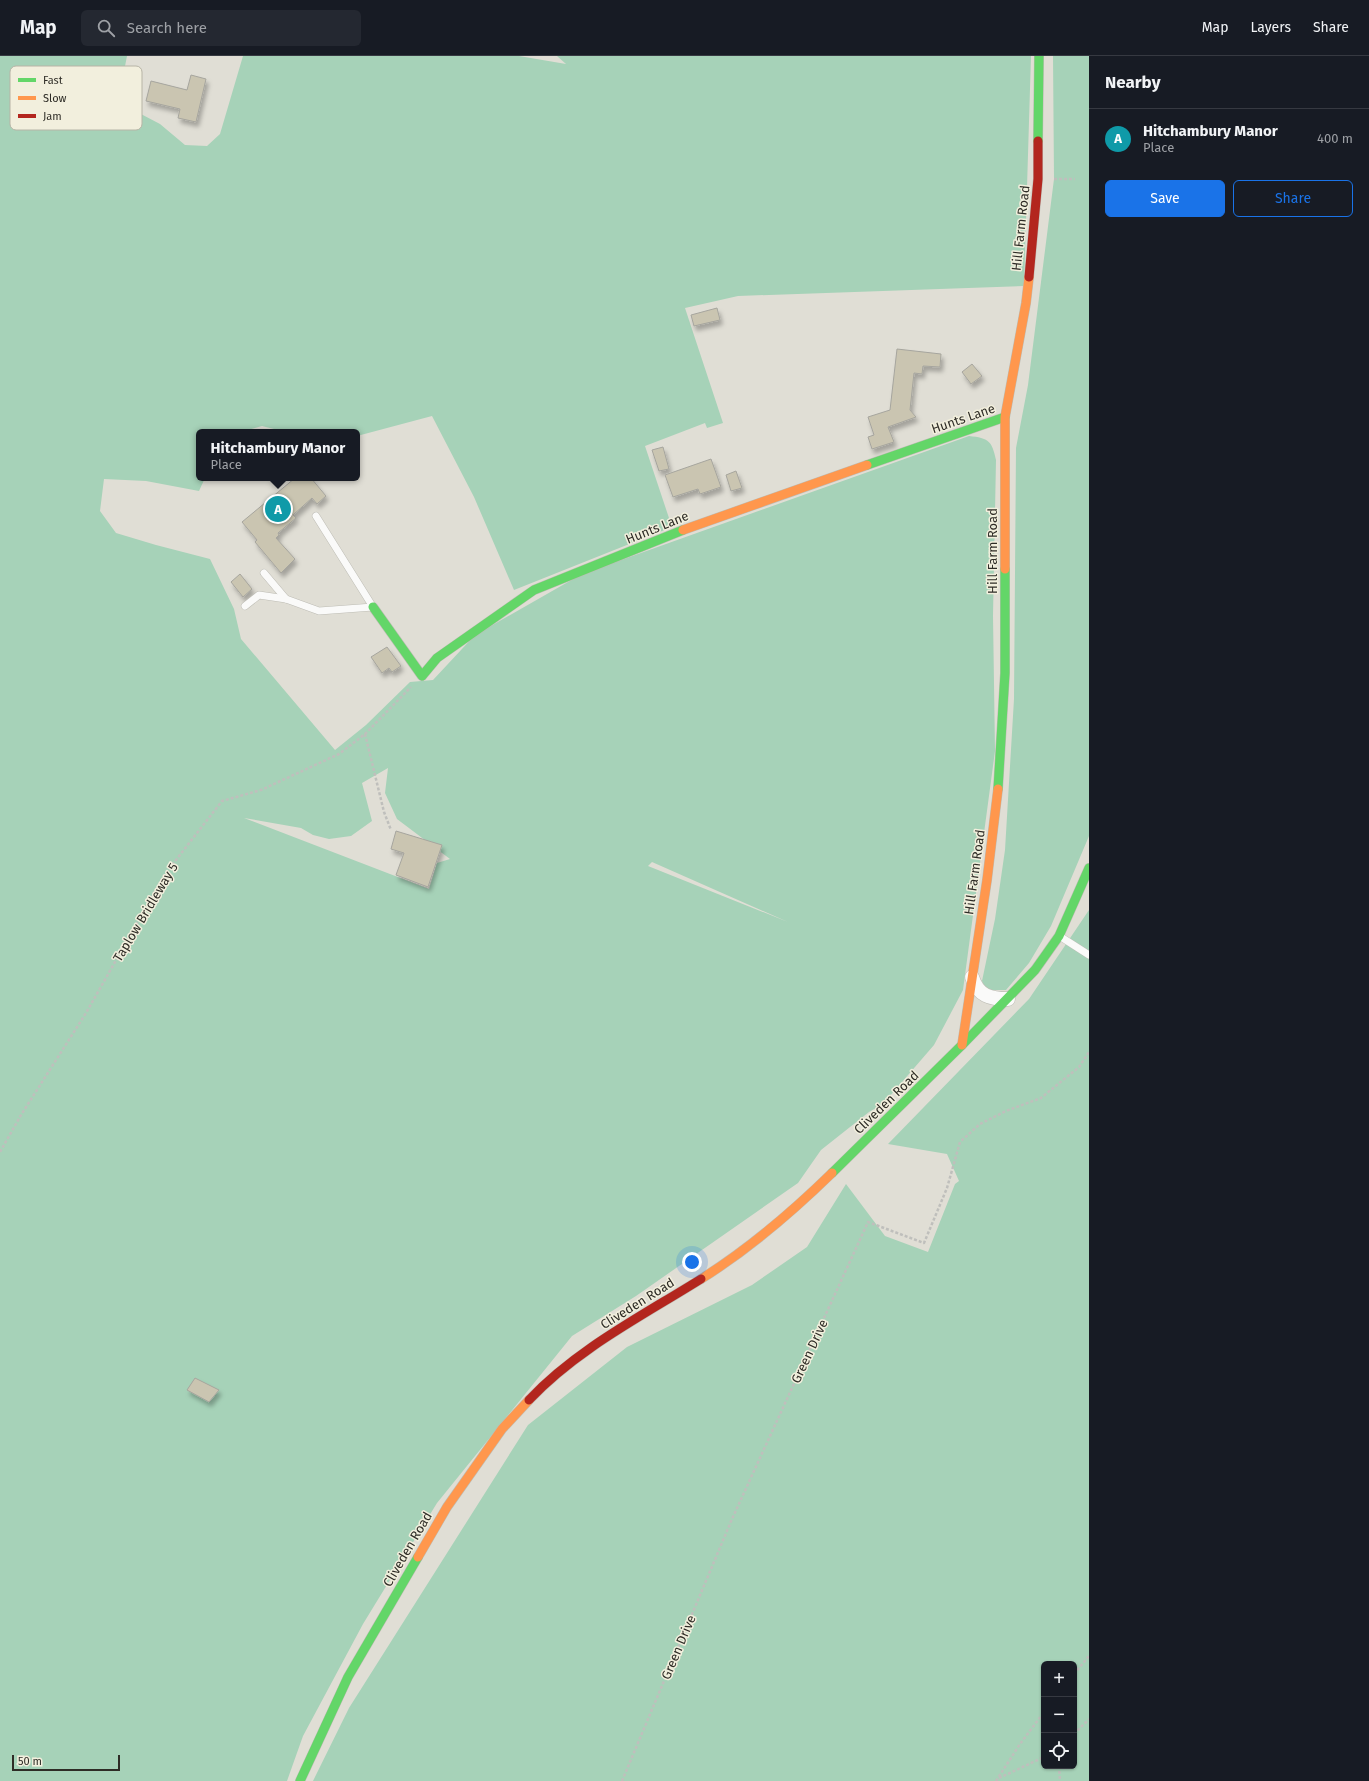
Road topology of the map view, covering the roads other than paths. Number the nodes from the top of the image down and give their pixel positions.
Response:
1 (1039, 56) edge
2 (1005, 418) junction
3 (316, 516) dead end
4 (264, 573) dead end
5 (286, 599) junction
6 (245, 606) dead end
7 (373, 607) junction
8 (1089, 868) edge
9 (1059, 936) junction
10 (1089, 955) edge
11 (972, 977) junction
12 (1008, 999) junction
13 (962, 1046) junction
14 (300, 1781) edge

1 - 2 street, Hill Farm Road
2 - 7 street, Hunts Lane
2 - 11 street, Hill Farm Road
3 - 7 lane
4 - 5 lane
5 - 6 lane
5 - 7 lane
8 - 9 street, Cliveden Road
9 - 10 lane
9 - 12 street, Cliveden Road
11 - 12 street
11 - 13 street, Hill Farm Road
12 - 13 street, Cliveden Road
13 - 14 street, Cliveden Road

